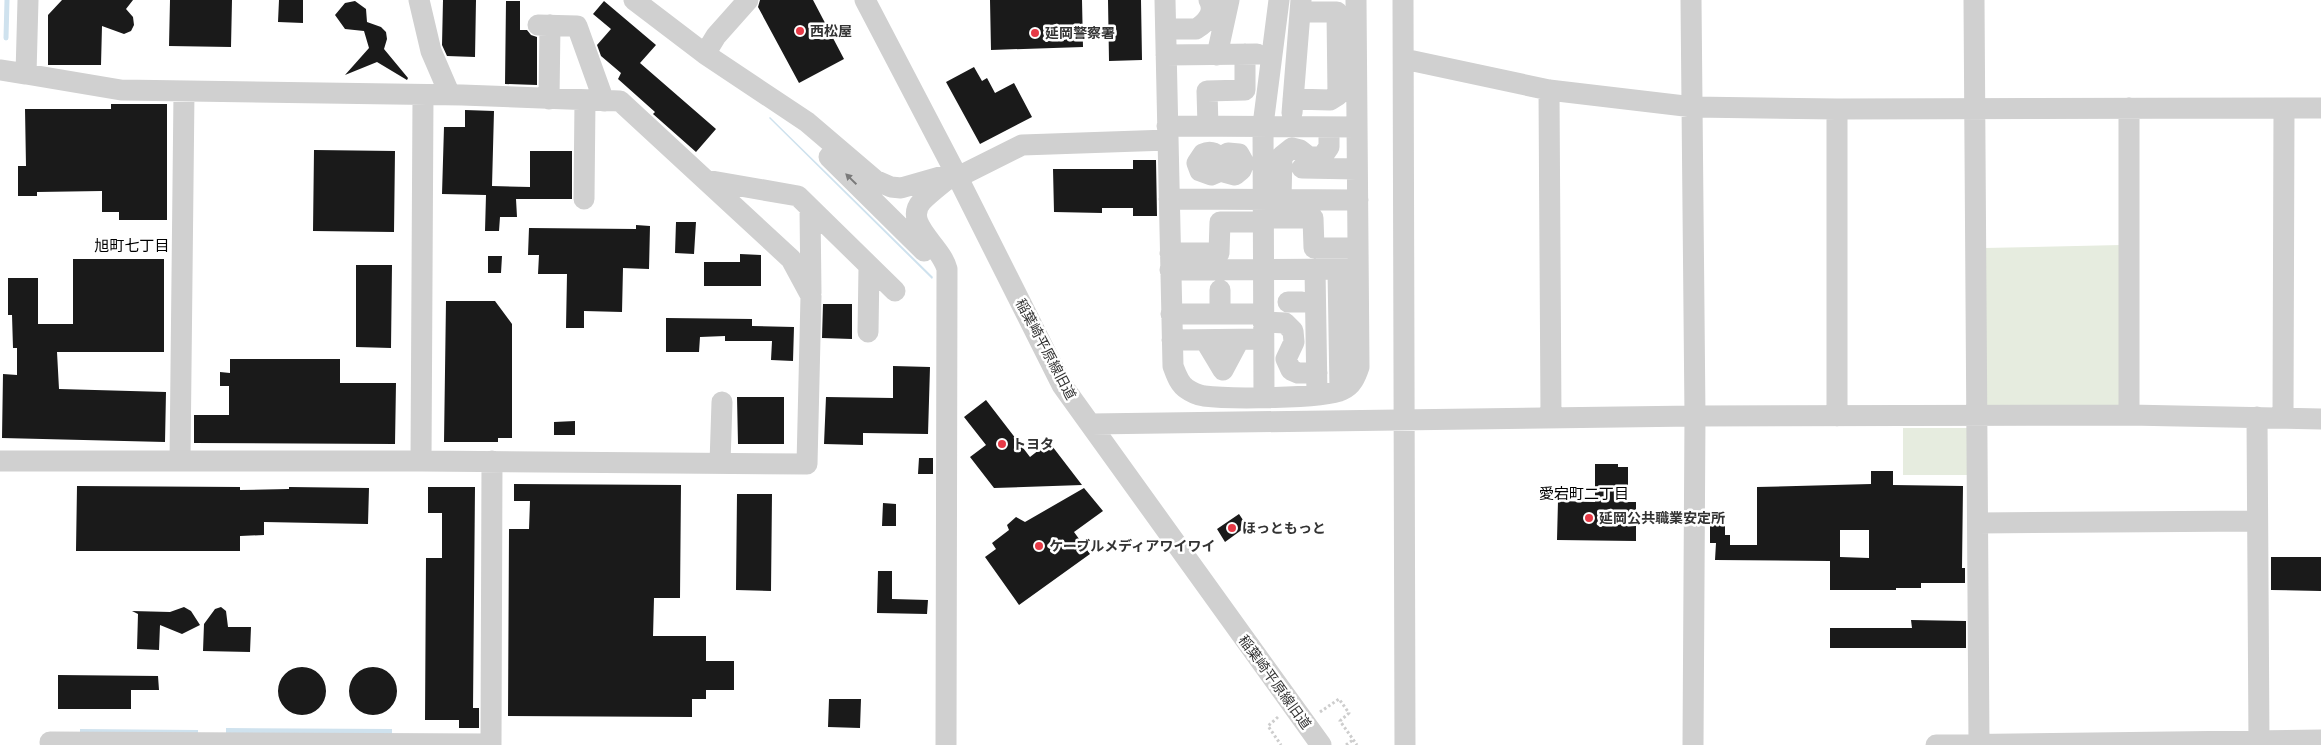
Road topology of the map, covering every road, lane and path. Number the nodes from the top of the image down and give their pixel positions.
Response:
1 (28, 0) edge
2 (419, 0) edge
3 (634, 0) edge
4 (748, 0) edge
5 (865, 0) edge
6 (1165, 0) edge
7 (1209, 0) edge
8 (1229, 0) edge
9 (1279, 0) edge
10 (1403, 0) edge
11 (1691, 0) edge
12 (1974, 0) edge
13 (1328, 2) edge
14 (1356, 2) edge
15 (1301, 5) edge
16 (1166, 29) junction
17 (705, 54) junction
18 (1166, 55) junction
19 (1216, 55) junction
20 (1404, 59) junction
21 (0, 70) edge
22 (26, 74) junction
23 (1549, 90) junction
24 (184, 92) junction
25 (450, 95) junction
26 (423, 96) junction
27 (549, 98) junction
28 (1293, 99) junction
29 (595, 100) junction
30 (1325, 100) junction
31 (775, 101) junction
32 (1693, 107) junction
33 (1975, 108) junction
34 (2129, 108) junction
35 (2321, 108) edge
36 (1838, 109) junction
37 (2284, 109) junction
38 (1232, 125) junction
39 (1263, 125) junction
40 (1208, 126) junction
41 (1291, 126) junction
42 (1327, 126) junction
43 (1357, 127) junction
44 (1168, 133) junction
45 (1168, 163) junction
46 (1302, 168) dead end
47 (1357, 168) junction
48 (956, 175) junction
49 (706, 180) junction
50 (871, 198) junction
51 (584, 199) dead end
52 (1169, 199) junction
53 (1358, 200) junction
54 (921, 203) junction
55 (810, 209) junction
56 (1267, 210) junction
57 (1357, 248) junction
58 (1170, 261) junction
59 (869, 267) junction
60 (1262, 269) junction
61 (1308, 269) junction
62 (1348, 270) junction
63 (946, 275) junction
64 (1220, 290) dead end
65 (895, 291) dead end
66 (811, 296) junction
67 (1171, 314) junction
68 (1220, 314) junction
69 (1263, 325) junction
70 (1302, 327) dead end
71 (868, 332) dead end
72 (1172, 340) junction
73 (1205, 340) junction
74 (1240, 340) junction
75 (1317, 373) junction
76 (1317, 395) junction
77 (1264, 396) junction
78 (722, 402) dead end
79 (2129, 415) junction
80 (1695, 416) junction
81 (1837, 416) junction
82 (1976, 416) junction
83 (1550, 417) junction
84 (2283, 417) junction
85 (1404, 418) junction
86 (2257, 418) junction
87 (2321, 419) edge
88 (1091, 424) junction
89 (0, 461) edge
90 (180, 461) junction
91 (421, 461) junction
92 (492, 461) junction
93 (720, 463) junction
94 (2257, 521) junction
95 (1978, 523) junction
96 (1305, 723) junction
97 (1269, 728) dead end
98 (1353, 740) junction
99 (2321, 740) edge
100 (50, 742) dead end
101 (2259, 742) edge
102 (2190, 743) edge
103 (491, 744) edge
104 (1978, 744) edge
105 (946, 745) edge
106 (1281, 745) edge
107 (1321, 745) edge
108 (1346, 745) edge
109 (1357, 745) edge
110 (1405, 745) edge
111 (1693, 745) edge
112 (1936, 745) edge

1 - 22 street
2 - 25 street
3 - 17 street
4 - 17 street
5 - 48 street, 稲葉崎平原線旧道
6 - 16 street
7 - 16 street
8 - 19 street
9 - 39 street
10 - 20 street
11 - 32 street
12 - 33 street
13 - 14 street
13 - 15 street
14 - 43 street
15 - 28 street
15 - 30 street
16 - 18 street
17 - 31 street
18 - 19 street
18 - 44 street
19 - 40 street
20 - 23 street
20 - 85 street
21 - 22 street
22 - 24 street
23 - 32 street
23 - 83 street
24 - 26 street
24 - 90 street
25 - 26 street
25 - 27 street
26 - 91 street
27 - 29 street
27 - 29 street
28 - 30 street
28 - 41 street
29 - 49 street
29 - 51 street
30 - 42 street
31 - 48 street
50 -> 31 street
32 - 36 street
32 - 80 street
33 - 34 street
33 - 36 street
33 - 82 street
34 - 37 street
34 - 79 street
35 - 37 street
36 - 81 street
37 - 84 street
38 - 39 street
38 - 40 street
38 - 45 street
39 - 41 street
39 - 56 street
40 - 44 street
41 - 42 street
42 - 43 street
42 - 56 street
43 - 47 street
44 - 45 street
44 - 48 street
45 - 52 street
46 - 47 street
47 - 53 street
48 - 54 street
48 - 88 street, 稲葉崎平原線旧道
49 - 55 street
49 - 66 street
50 - 54 street
50 - 63 street
52 - 56 street
52 - 58 street
53 - 56 street
53 - 57 street
54 - 63 street
55 - 59 street
55 - 66 street
56 - 57 street
56 - 58 street
56 - 60 street
57 - 62 street
58 - 60 street
58 - 67 street
59 - 65 street
59 - 71 street
60 - 61 street
60 - 69 street
61 - 62 street
61 - 70 street
61 - 75 street
62 - 76 street
63 - 105 street
64 - 68 street
66 - 93 street
67 - 68 street
67 - 72 street
68 - 69 street
69 - 74 street
69 - 75 street
69 - 77 street
72 - 73 street
72 - 77 street
73 - 74 street
73 - 74 street
75 - 76 street
76 - 77 street
78 - 93 street
79 - 82 street
79 - 86 street
80 - 81 street
80 - 83 street
80 - 111 street
81 - 82 street
82 - 95 street
83 - 85 street
84 - 86 street
84 - 87 street
85 - 88 street
85 - 110 street
86 - 94 street
88 - 96 street, 稲葉崎平原線旧道
89 - 90 street
90 - 91 street
91 - 92 street
92 - 93 street
92 - 103 street
94 - 95 street
94 - 101 street
95 - 104 street
96 - 98 path
96 - 107 street, 稲葉崎平原線旧道
97 - 106 path
98 - 108 path
98 - 109 path
99 - 101 street
100 - 103 street
101 - 102 street
102 - 104 street
104 - 112 street

